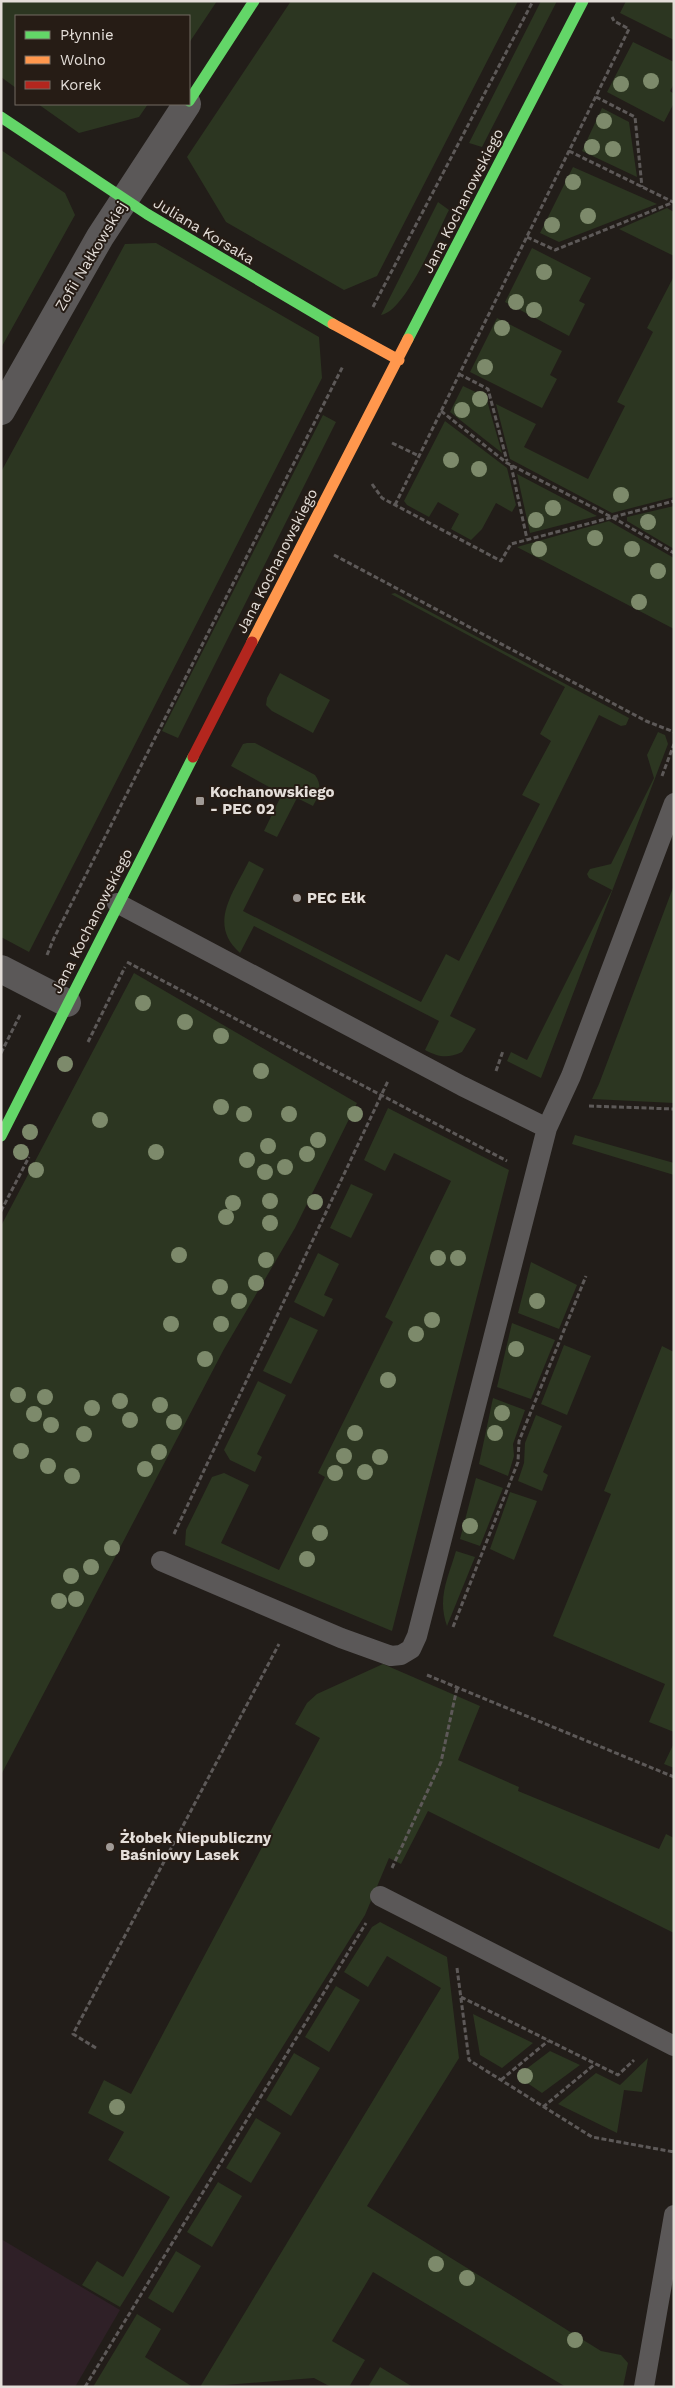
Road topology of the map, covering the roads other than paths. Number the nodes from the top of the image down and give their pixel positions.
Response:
1 (254, 1) edge
2 (583, 1) edge
3 (190, 98) edge
4 (186, 105) edge
5 (1, 117) edge
6 (124, 200) junction
7 (398, 360) junction
8 (1, 411) edge
9 (674, 803) edge
10 (117, 904) junction
11 (1, 969) edge
12 (67, 1003) junction
13 (547, 1128) junction
14 (2, 1131) edge
15 (162, 1561) road end
16 (380, 1896) dead end
17 (666, 2042) edge
18 (674, 2215) edge
19 (644, 2387) edge

1 - 3 street
2 - 7 street, Jana Kochanowskiego
4 - 6 street, Zofii Nałkowskiej
5 - 6 street, Juliana Korsaka
6 - 7 street, Juliana Korsaka
6 - 8 street, Zofii Nałkowskiej
7 - 10 street, Jana Kochanowskiego
9 - 13 lane
10 - 12 street, Jana Kochanowskiego
10 - 13 lane
11 - 12 street
12 - 14 street, Jana Kochanowskiego
13 - 15 lane
16 - 17 lane
18 - 19 lane

